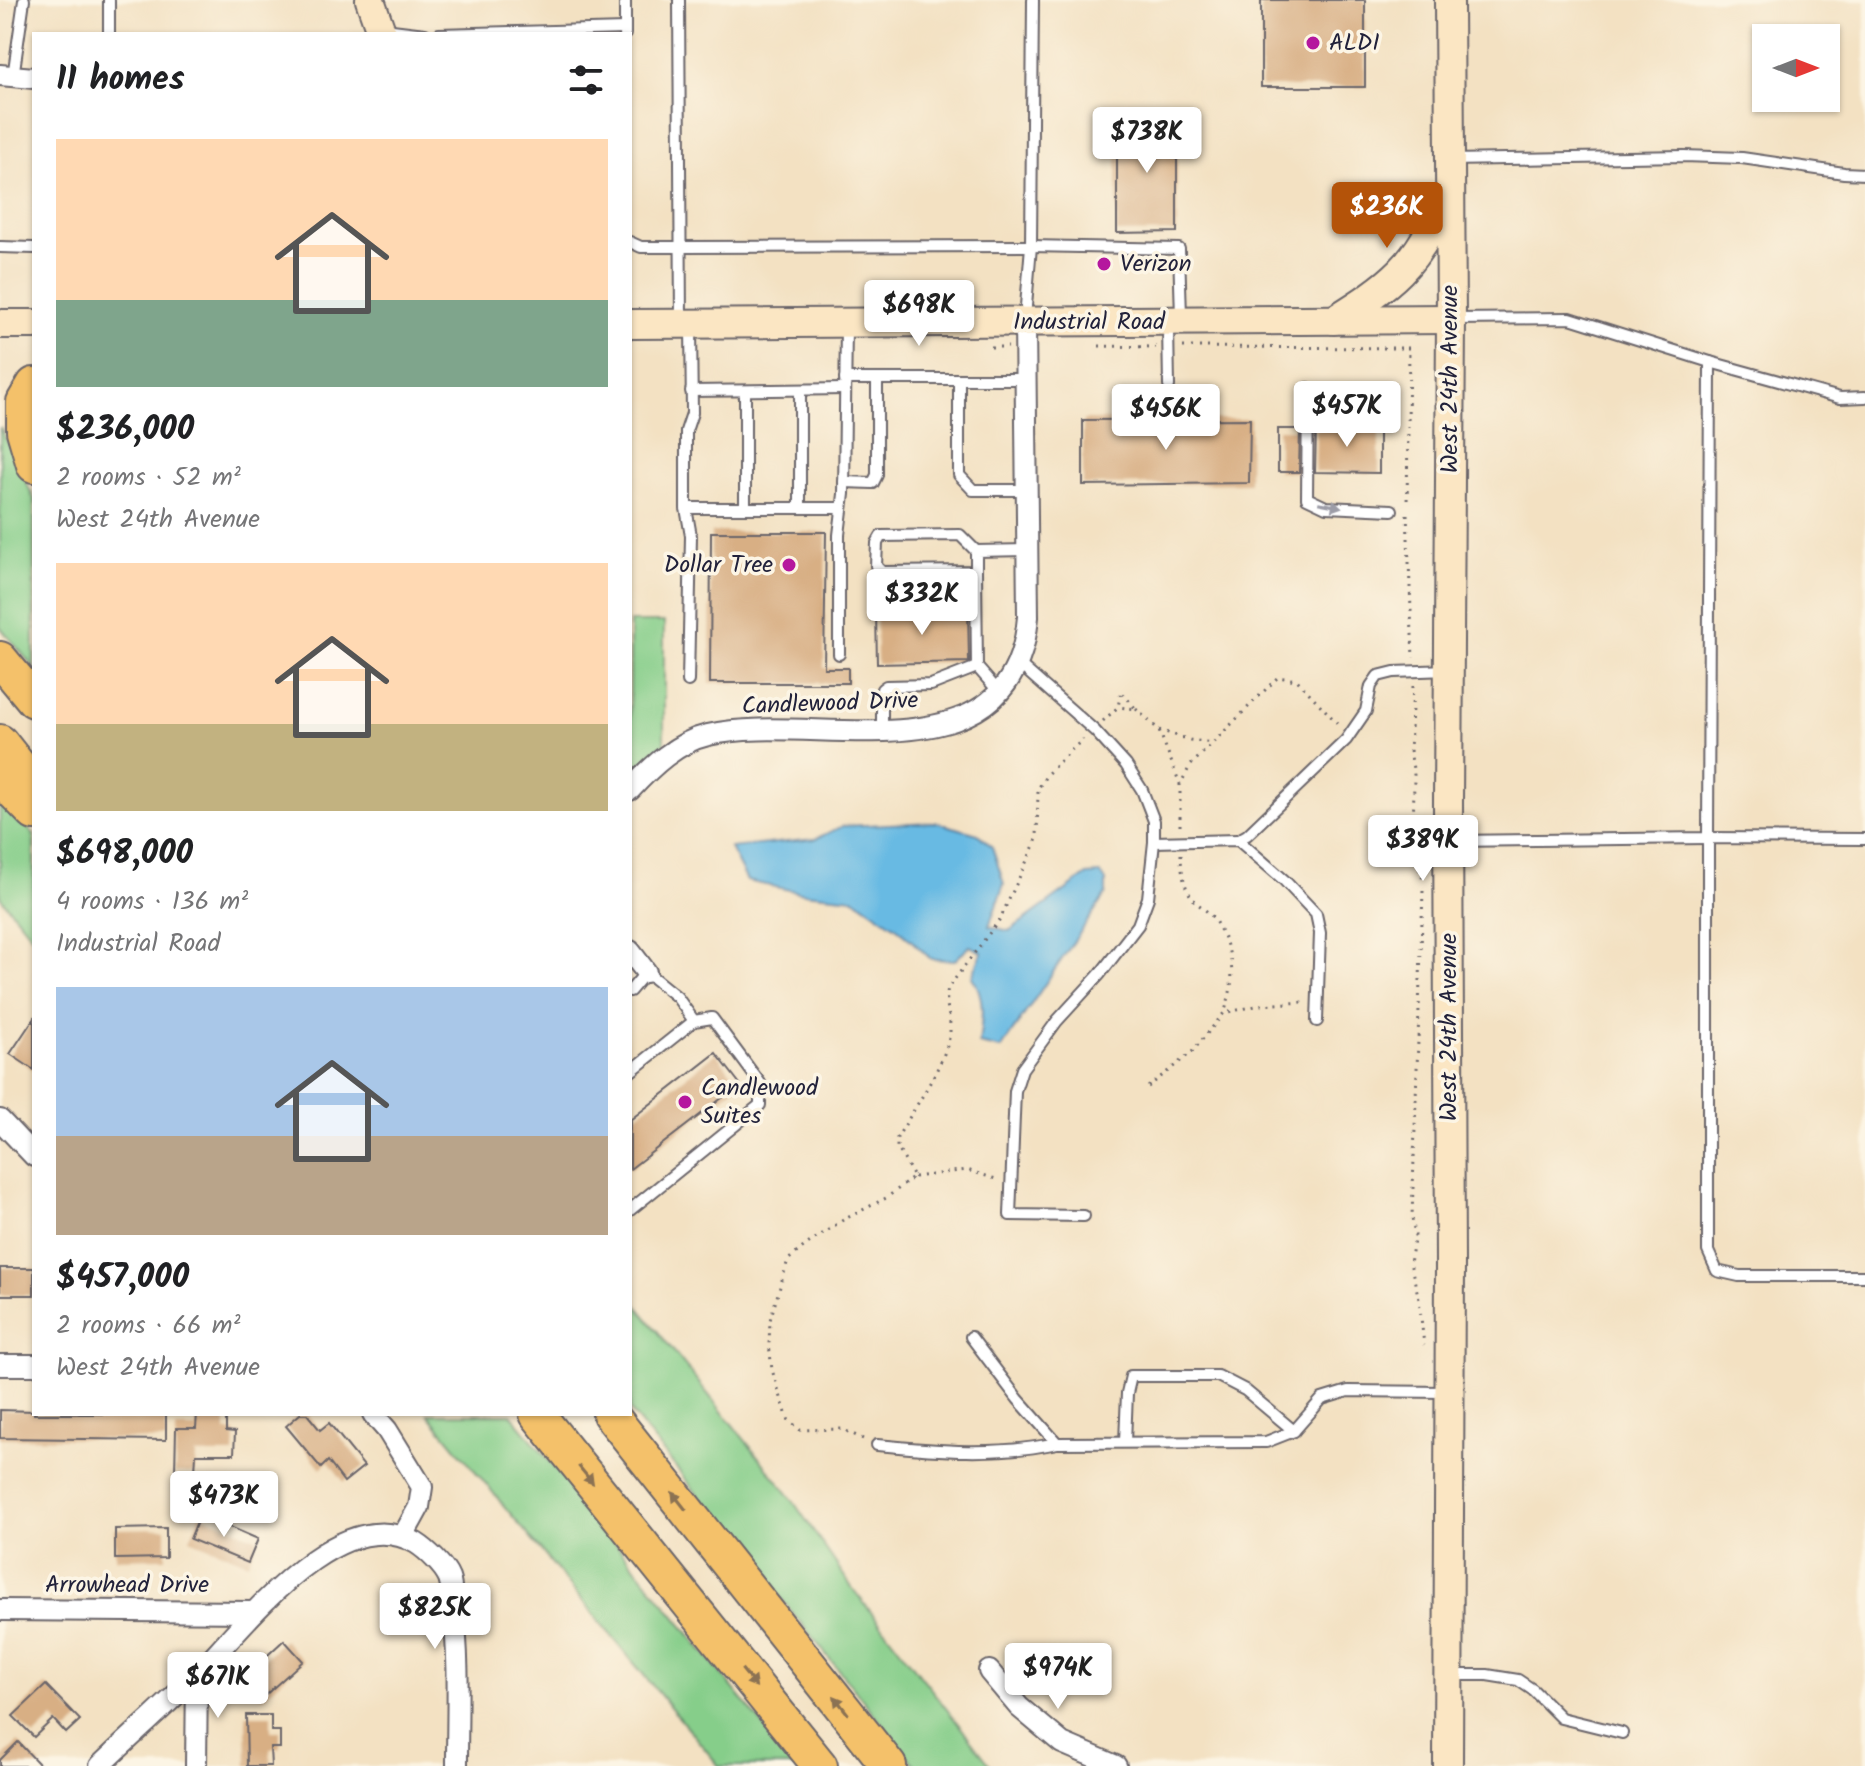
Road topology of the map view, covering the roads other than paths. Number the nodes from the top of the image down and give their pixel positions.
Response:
1 (24, 0) edge
2 (109, 0) edge
3 (370, 0) edge
4 (625, 0) edge
5 (679, 0) edge
6 (1033, 0) edge
7 (1449, 0) edge
8 (381, 31) edge
9 (109, 32) edge
10 (625, 32) edge
11 (6, 76) edge
12 (32, 78) edge
13 (1448, 173) junction
14 (1865, 174) edge
15 (632, 243) edge
16 (1031, 246) junction
17 (0, 247) edge
18 (681, 247) junction
19 (32, 248) edge
20 (1451, 319) junction
21 (1334, 321) junction
22 (846, 323) junction
23 (0, 324) edge
24 (32, 324) edge
25 (632, 324) edge
26 (686, 324) junction
27 (1173, 331) junction
28 (1025, 334) junction
29 (1710, 362) junction
30 (877, 379) junction
31 (959, 379) junction
32 (1026, 379) junction
33 (845, 384) junction
34 (1169, 386) dead end
35 (32, 388) edge
36 (1308, 388) dead end
37 (800, 390) junction
38 (691, 391) junction
39 (745, 391) junction
40 (1865, 397) edge
41 (0, 410) edge
42 (32, 458) edge
43 (32, 472) edge
44 (844, 482) junction
45 (1027, 490) junction
46 (686, 508) junction
47 (745, 508) junction
48 (800, 508) junction
49 (842, 508) junction
50 (1392, 510) dead end
51 (1027, 550) junction
52 (976, 551) junction
53 (976, 571) junction
54 (839, 654) dead end
55 (0, 659) edge
56 (1019, 664) junction
57 (977, 667) junction
58 (1450, 670) junction
59 (688, 681) dead end
60 (998, 691) junction
61 (32, 698) edge
62 (882, 731) junction
63 (0, 742) edge
64 (0, 778) edge
65 (32, 782) edge
66 (632, 788) edge
67 (32, 811) edge
68 (1708, 838) junction
69 (1865, 839) edge
70 (1238, 840) junction
71 (1448, 841) junction
72 (1154, 842) junction
73 (632, 954) edge
74 (646, 972) junction
75 (632, 989) edge
76 (694, 1021) junction
77 (1317, 1021) dead end
78 (632, 1070) edge
79 (0, 1120) edge
80 (32, 1154) edge
81 (632, 1208) edge
82 (1084, 1216) dead end
83 (1865, 1276) edge
84 (971, 1337) dead end
85 (0, 1365) edge
86 (32, 1365) edge
87 (1449, 1392) junction
88 (375, 1416) edge
89 (539, 1416) edge
90 (612, 1416) edge
91 (1294, 1431) junction
92 (1125, 1442) junction
93 (1057, 1443) junction
94 (877, 1445) road end
95 (403, 1536) junction
96 (0, 1610) edge
97 (254, 1612) junction
98 (989, 1671) dead end
99 (197, 1675) junction
100 (1449, 1676) junction
101 (1622, 1733) dead end
102 (100, 1766) edge
103 (196, 1766) edge
104 (457, 1766) edge
105 (820, 1766) edge
106 (889, 1766) edge
107 (1116, 1766) edge
108 (1448, 1766) edge

1 - 11 lane
2 - 9 lane
3 - 8 street
4 - 10 lane
5 - 18 lane
6 - 16 lane
7 - 13 street, West 24th Avenue
11 - 12 street
13 - 14 lane
13 - 20 street, West 24th Avenue
13 - 21 street
15 - 18 lane
16 - 18 lane
16 - 27 lane
16 - 28 lane
17 - 19 lane
18 - 26 lane
20 - 21 street, Industrial Road
20 - 29 lane
20 - 58 street, West 24th Avenue
21 - 27 street, Industrial Road
22 - 26 street, Industrial Road
22 - 28 street, Industrial Road
22 - 33 lane
23 - 24 street
25 - 26 street, Industrial Road
26 - 38 lane
27 - 28 street, Industrial Road
27 - 34 lane
28 - 32 street, Candlewood Drive
29 - 40 lane
29 - 68 lane
30 - 31 lane
30 - 33 lane
30 - 44 lane
31 - 32 lane
31 - 45 lane
32 - 45 street, Candlewood Drive
33 - 37 lane
33 - 44 lane
35 - 42 highway
36 -> 50 lane
37 - 39 lane
37 - 48 lane
38 - 39 lane
38 - 46 lane
39 - 47 lane
41 - 43 highway
44 - 49 lane
45 - 51 street, Candlewood Drive
46 - 47 lane
46 - 59 lane
47 - 48 lane
48 - 49 lane
49 - 54 lane
51 - 52 lane
51 - 56 street, Candlewood Drive
52 - 53 lane
52 - 53 lane
53 - 57 lane
55 - 61 highway
56 - 60 street, Candlewood Drive
56 - 72 lane
57 - 60 lane
57 - 62 lane
58 - 70 lane
58 - 71 street, West 24th Avenue
60 - 62 street, Candlewood Drive
62 - 66 street, Candlewood Drive
63 - 65 highway
64 - 67 highway
68 - 69 lane
68 - 71 lane
68 - 83 lane
70 - 72 lane
70 - 77 lane
71 - 87 street, West 24th Avenue
72 - 82 lane
73 - 74 street
74 - 75 lane
74 - 76 lane
76 - 78 lane
76 - 81 lane
79 - 80 street
84 - 93 lane
85 - 86 street
87 - 91 lane
87 - 100 street, West 24th Avenue
88 - 95 street
89 -> 105 highway
106 -> 90 highway
91 - 92 lane
91 - 92 lane
92 - 93 lane
93 - 94 lane
95 - 97 street
95 - 104 street
96 - 97 street, Arrowhead Drive
97 - 99 street
98 - 107 street
99 - 102 street
99 - 103 street
100 - 101 lane
100 - 108 street, West 24th Avenue

